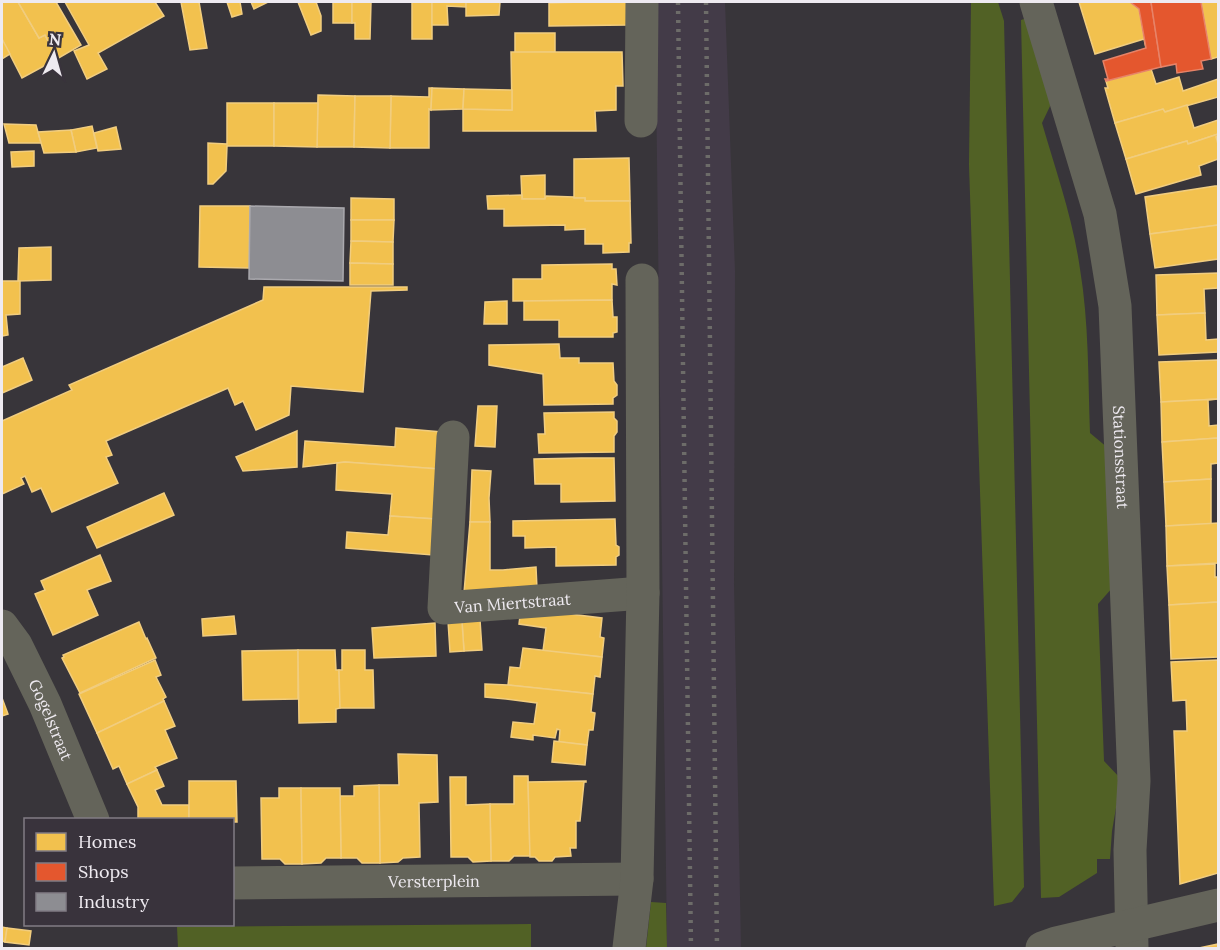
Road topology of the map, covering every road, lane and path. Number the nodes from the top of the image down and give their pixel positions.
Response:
1 (642, 2) edge
2 (1036, 2) edge
3 (641, 121) dead end
4 (642, 280) dead end
5 (453, 437) dead end
6 (643, 593) junction
7 (2, 626) edge
8 (93, 818) edge
9 (637, 879) junction
10 (234, 883) edge
11 (1218, 905) edge
12 (1131, 937) edge
13 (629, 948) edge
14 (1042, 948) edge

1 - 3 street
2 - 12 street, Stationsstraat
4 - 6 street
5 - 6 street, Van Miertstraat
6 - 9 street
7 - 8 street, Gogelstraat
9 - 10 street, Versterplein
9 - 13 street
11 - 12 street
12 - 14 street

